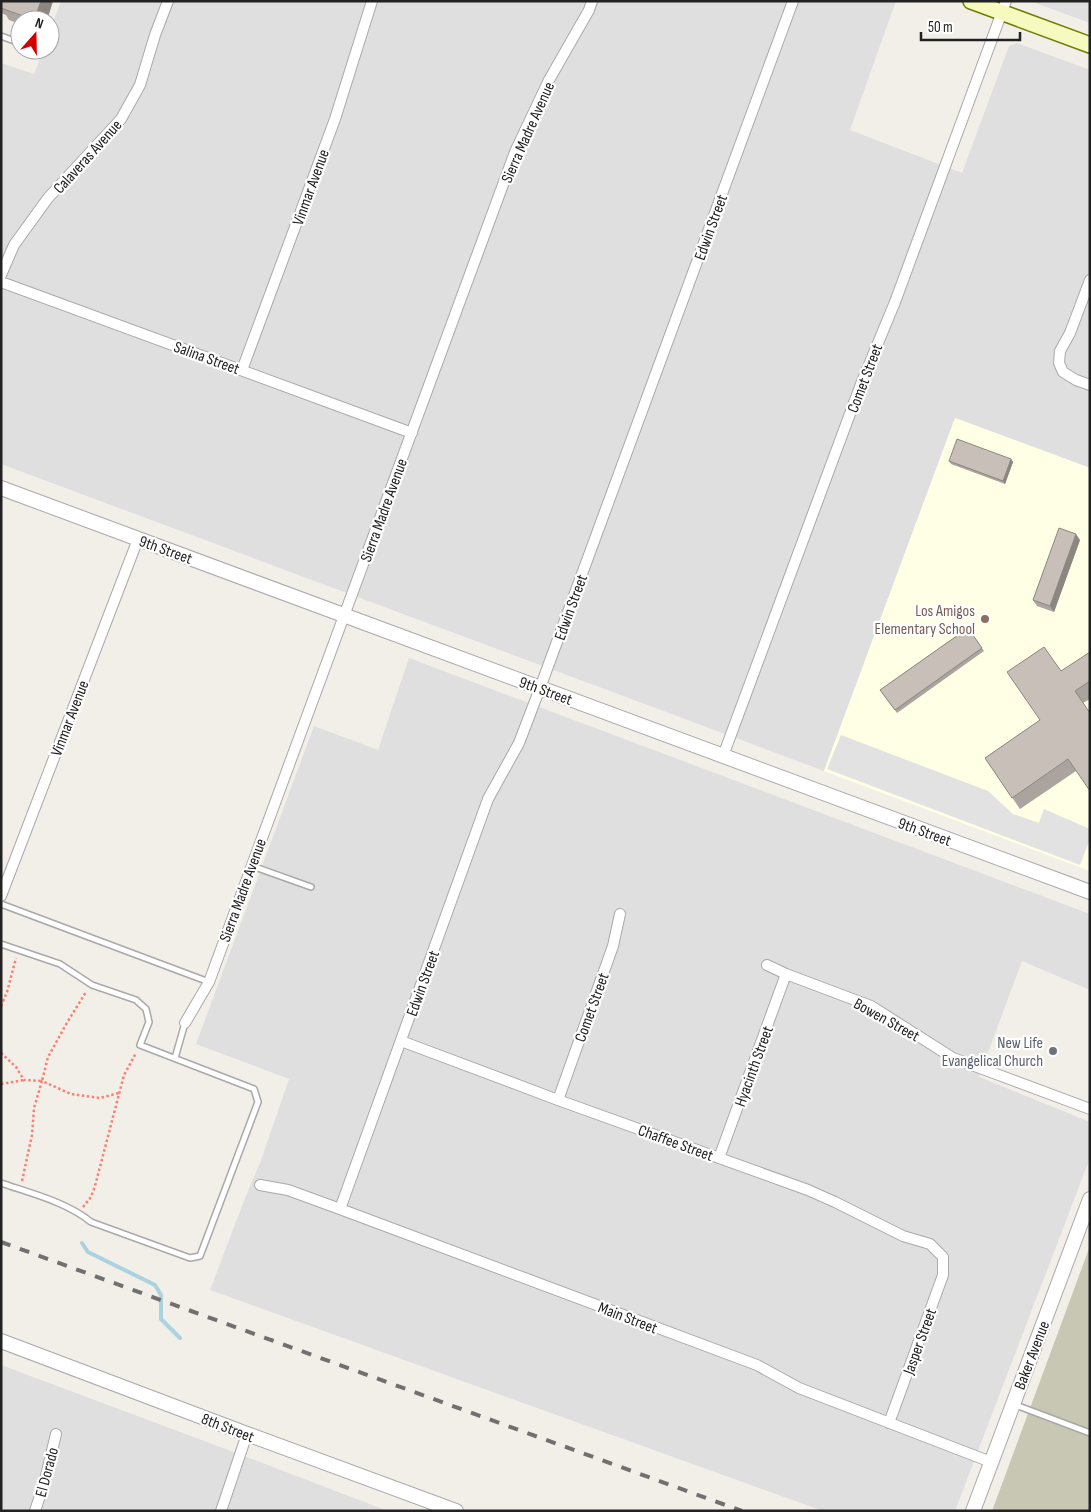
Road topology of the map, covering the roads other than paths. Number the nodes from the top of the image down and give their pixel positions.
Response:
1 (168, 1) edge
2 (372, 1) edge
3 (592, 1) edge
4 (793, 1) edge
5 (971, 1) edge
6 (1004, 7) edge
7 (1090, 45) edge
8 (1, 275) edge
9 (1090, 280) edge
10 (1, 282) edge
11 (242, 370) junction
12 (1090, 385) edge
13 (412, 433) junction
14 (1, 488) edge
15 (138, 539) junction
16 (344, 615) junction
17 (540, 688) junction
18 (723, 756) junction
19 (251, 866) junction
20 (311, 887) dead end
21 (1090, 892) edge
22 (1, 896) edge
23 (1, 904) edge
24 (620, 914) dead end
25 (1, 944) edge
26 (766, 965) dead end
27 (786, 974) junction
28 (209, 982) junction
29 (185, 1023) joint
30 (401, 1041) junction
31 (174, 1058) junction
32 (558, 1100) junction
33 (1090, 1109) edge
34 (719, 1158) junction
35 (1, 1182) edge
36 (260, 1185) dead end
37 (1090, 1199) edge
38 (340, 1209) junction
39 (942, 1257) joint
40 (1, 1341) edge
41 (1013, 1404) junction
42 (889, 1423) junction
43 (56, 1434) dead end
44 (246, 1434) junction
45 (1090, 1434) edge
46 (991, 1462) junction
47 (35, 1511) edge
48 (221, 1511) edge
49 (456, 1511) edge
50 (973, 1511) edge

1 - 8 street, Calaveras Avenue
2 - 11 street, Vinmar Avenue
3 - 13 street, Sierra Madre Avenue
4 - 17 street, Edwin Street
5 - 6 main road
6 - 7 main road
6 - 18 street, Comet Street
9 - 12 street
10 - 11 street, Salina Street
11 - 13 street, Salina Street
13 - 16 street, Sierra Madre Avenue
14 - 15 street, 9th Street
15 - 16 street, 9th Street
15 - 22 street, Vinmar Avenue
16 - 17 street, 9th Street
16 - 19 street, Sierra Madre Avenue
17 - 18 street, 9th Street
17 - 30 street, Edwin Street
18 - 21 street, 9th Street
19 - 20 lane
19 - 28 street, Sierra Madre Avenue
23 - 28 lane
24 - 32 street, Comet Street
25 - 31 lane
26 - 27 street, Bowen Street
27 - 33 street, Bowen Street
27 - 34 street, Hyacinth Street
28 - 29 street, Sierra Madre Avenue
29 - 31 lane
30 - 32 street, Chaffee Street
30 - 38 street, Edwin Street
31 - 35 lane
32 - 34 street, Chaffee Street
34 - 39 street, Chaffee Street
36 - 38 street, Main Street
37 - 41 street, Baker Avenue
38 - 42 street, Main Street
39 - 42 street, Jasper Street
40 - 44 street, 8th Street
41 - 45 lane
41 - 46 street, Baker Avenue
42 - 46 street, Main Street
43 - 47 street, El Dorado
44 - 48 street
44 - 49 street, 8th Street
46 - 50 street, Baker Avenue

